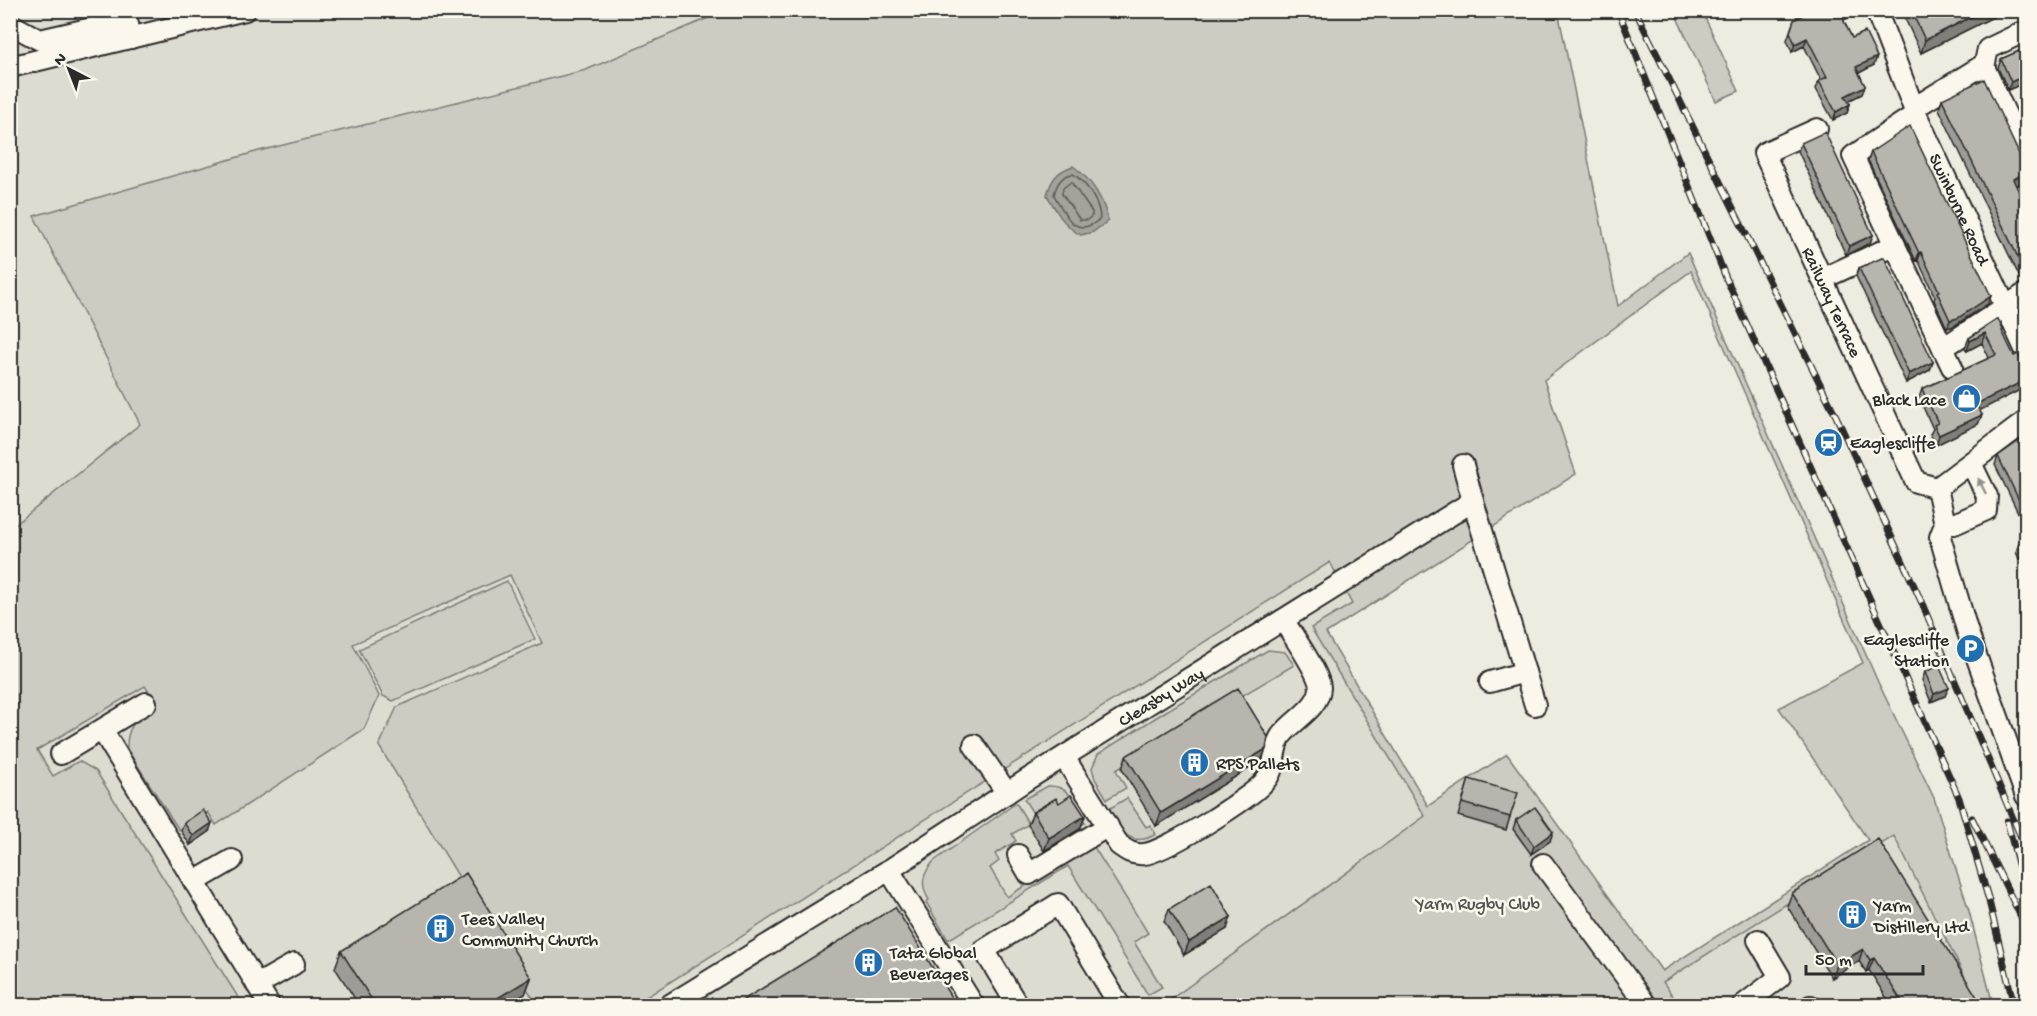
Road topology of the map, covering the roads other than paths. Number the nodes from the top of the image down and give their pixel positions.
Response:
1 (244, 10) edge
2 (1876, 10) edge
3 (10, 24) edge
4 (2021, 33) dead end
5 (131, 38) junction
6 (10, 67) edge
7 (1984, 67) junction
8 (1915, 111) junction
9 (1817, 129) dead end
10 (2026, 158) edge
11 (1895, 245) junction
12 (1822, 279) junction
13 (2026, 293) edge
14 (2006, 307) junction
15 (1943, 348) junction
16 (2026, 351) edge
17 (1952, 367) dead end
18 (2026, 421) edge
19 (1971, 463) junction
20 (1463, 465) dead end
21 (1937, 488) junction
22 (1473, 501) junction
23 (1945, 524) junction
24 (1283, 620) junction
25 (1525, 672) junction
26 (1490, 682) dead end
27 (146, 703) dead end
28 (1535, 705) dead end
29 (102, 730) junction
30 (974, 745) dead end
31 (61, 754) dead end
32 (1064, 757) junction
33 (1007, 793) junction
34 (2026, 796) edge
35 (1108, 826) junction
36 (1018, 855) dead end
37 (232, 860) dead end
38 (1543, 864) dead end
39 (889, 870) junction
40 (194, 882) junction
41 (1758, 940) dead end
42 (294, 964) dead end
43 (257, 985) junction
44 (270, 1005) edge
45 (668, 1005) edge
46 (974, 1005) edge
47 (1018, 1005) edge
48 (1120, 1005) edge
49 (1647, 1005) edge
50 (1742, 1005) edge

1 - 5 street
2 - 8 street, Swinburne Road
3 - 5 street
4 - 7 street
5 - 6 street
7 - 8 street
7 - 10 street
8 - 11 street
8 - 14 street, Swinburne Road
9 - 12 street, Railway Terrace
11 - 12 street
11 - 15 street
12 - 21 street, Railway Terrace
13 - 14 street
14 - 15 street
14 - 16 street, Swinburne Road
15 - 17 street
18 - 19 street
19 - 21 street
23 -> 19 street
20 - 22 street
21 - 23 street
22 - 24 street, Cleasby Way
22 - 25 street
23 - 34 street
24 - 32 street, Cleasby Way
24 - 35 street
25 - 26 street
25 - 28 street
27 - 29 street
29 - 31 street
29 - 40 street
30 - 33 street
32 - 33 street, Cleasby Way
32 - 35 street
33 - 39 street, Cleasby Way
35 - 36 street
37 - 40 street
38 - 49 street
39 - 45 street, Cleasby Way
39 - 46 street
40 - 43 street
41 - 50 street
42 - 43 street
43 - 44 street
47 - 48 street

